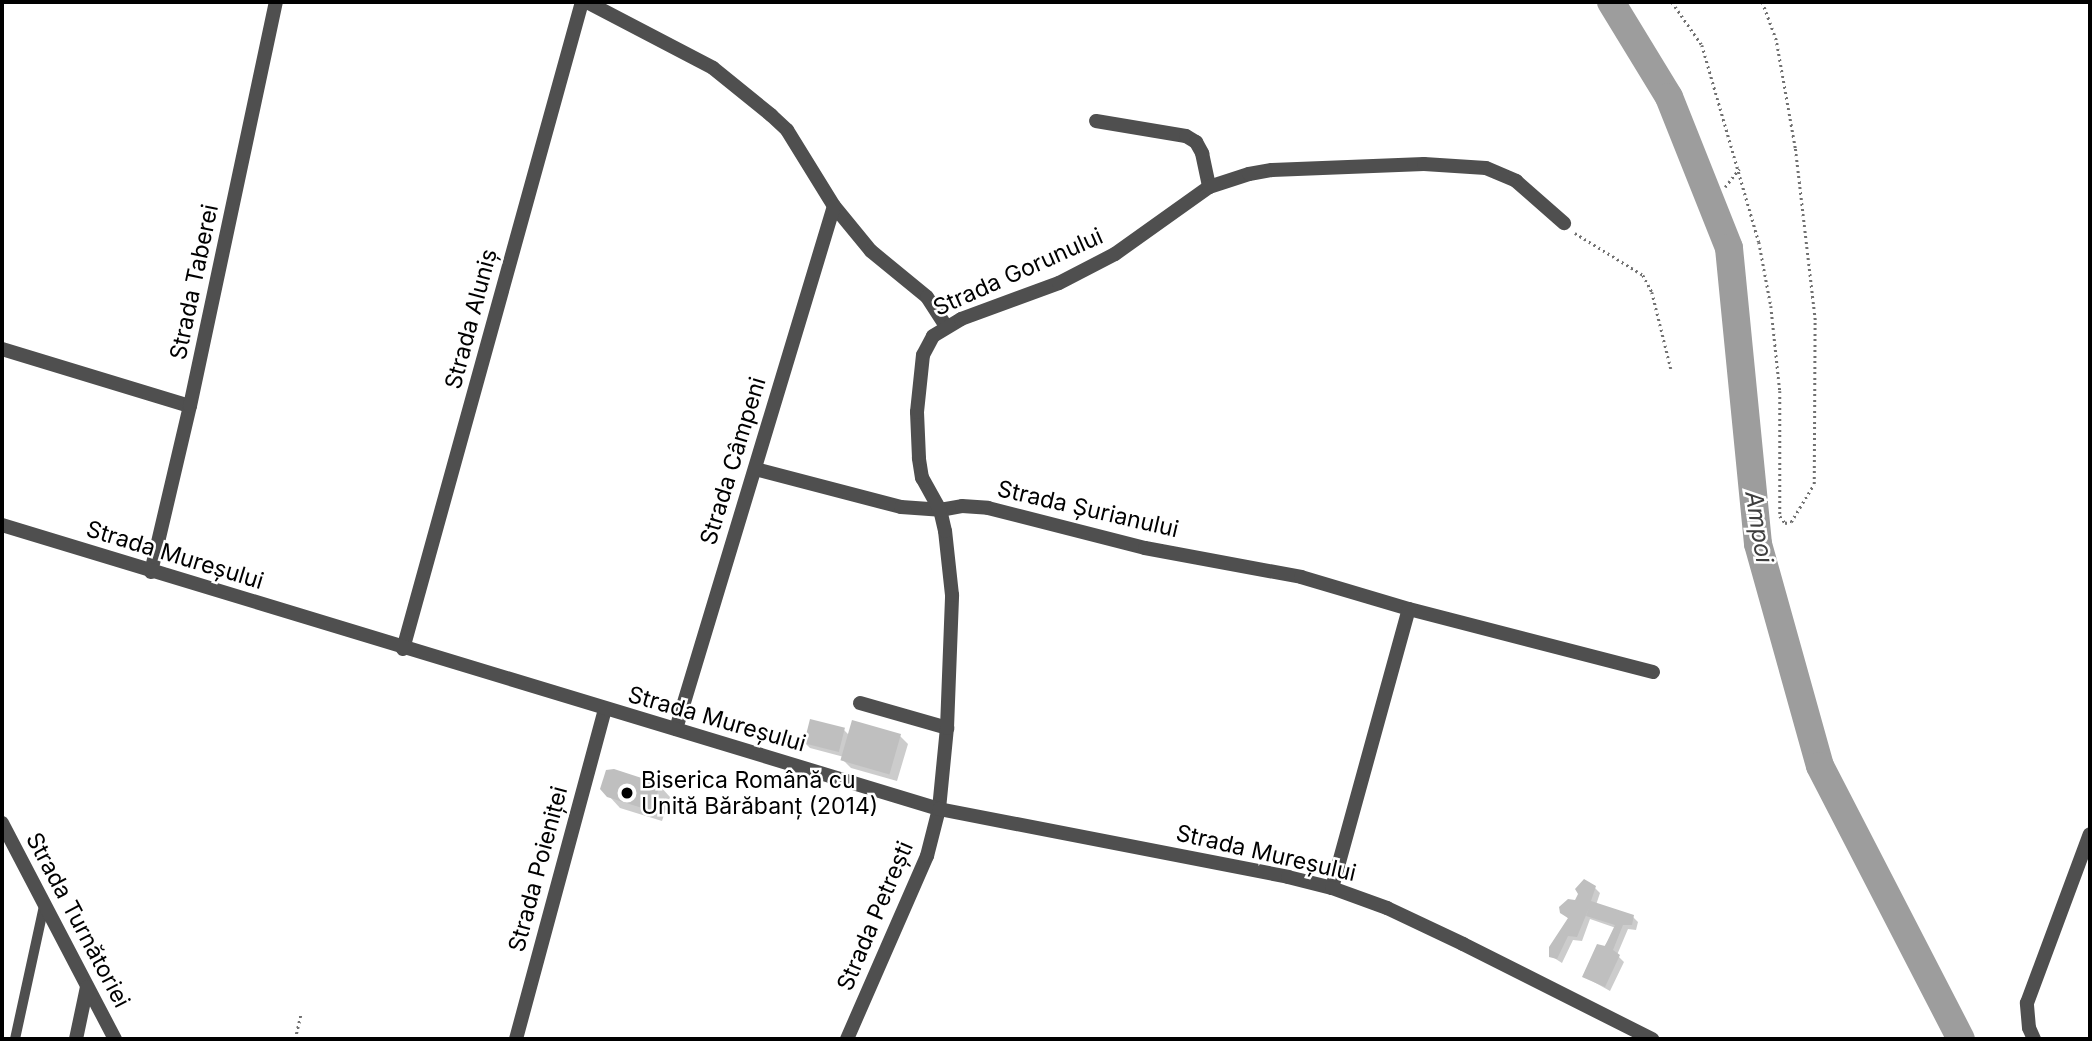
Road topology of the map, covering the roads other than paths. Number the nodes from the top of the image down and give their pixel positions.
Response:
1 (276, 2) edge
2 (582, 2) edge
3 (587, 2) edge
4 (1096, 121) dead end
5 (1209, 187) junction
6 (834, 205) junction
7 (1564, 223) road end
8 (946, 326) junction
9 (2, 348) edge
10 (190, 406) junction
11 (755, 469) junction
12 (940, 510) junction
13 (2, 525) edge
14 (151, 572) junction
15 (1409, 609) junction
16 (403, 649) junction
17 (1653, 672) dead end
18 (859, 703) dead end
19 (604, 710) junction
20 (947, 728) junction
21 (676, 729) junction
22 (939, 809) junction
23 (2, 822) edge
24 (2090, 835) edge
25 (1332, 888) junction
26 (44, 906) junction
27 (87, 987) junction
28 (15, 1039) edge
29 (76, 1039) edge
30 (115, 1039) edge
31 (516, 1039) edge
32 (847, 1039) edge
33 (1652, 1039) edge
34 (2034, 1039) edge

1 - 10 street, Strada Taberei
2 - 16 street, Strada Aluniș
3 - 6 street
4 - 5 street
5 - 7 street, Strada Gorunului
5 - 8 street, Strada Gorunului
6 - 8 street
6 - 11 street, Strada Câmpeni
8 - 12 street, Strada Gorunului
9 - 10 street
10 - 14 street, Strada Taberei
11 - 12 street, Strada Șurianului
11 - 21 street, Strada Câmpeni
12 - 15 street, Strada Șurianului
12 - 20 street, Strada Gorunului
13 - 14 street, Strada Mureșului
14 - 16 street, Strada Mureșului
15 - 17 street, Strada Șurianului
15 - 25 street
16 - 19 street, Strada Mureșului
18 - 20 street
19 - 21 street, Strada Mureșului
19 - 31 street, Strada Poieniței
20 - 22 street, Strada Gorunului
21 - 22 street, Strada Mureșului
22 - 25 street, Strada Mureșului
22 - 32 street, Strada Petrești
23 - 26 street, Strada Turnătoriei
24 - 34 street
25 - 33 street, Strada Mureșului
26 - 27 street, Strada Turnătoriei
26 - 28 lane
27 - 29 street
27 - 30 street, Strada Turnătoriei

